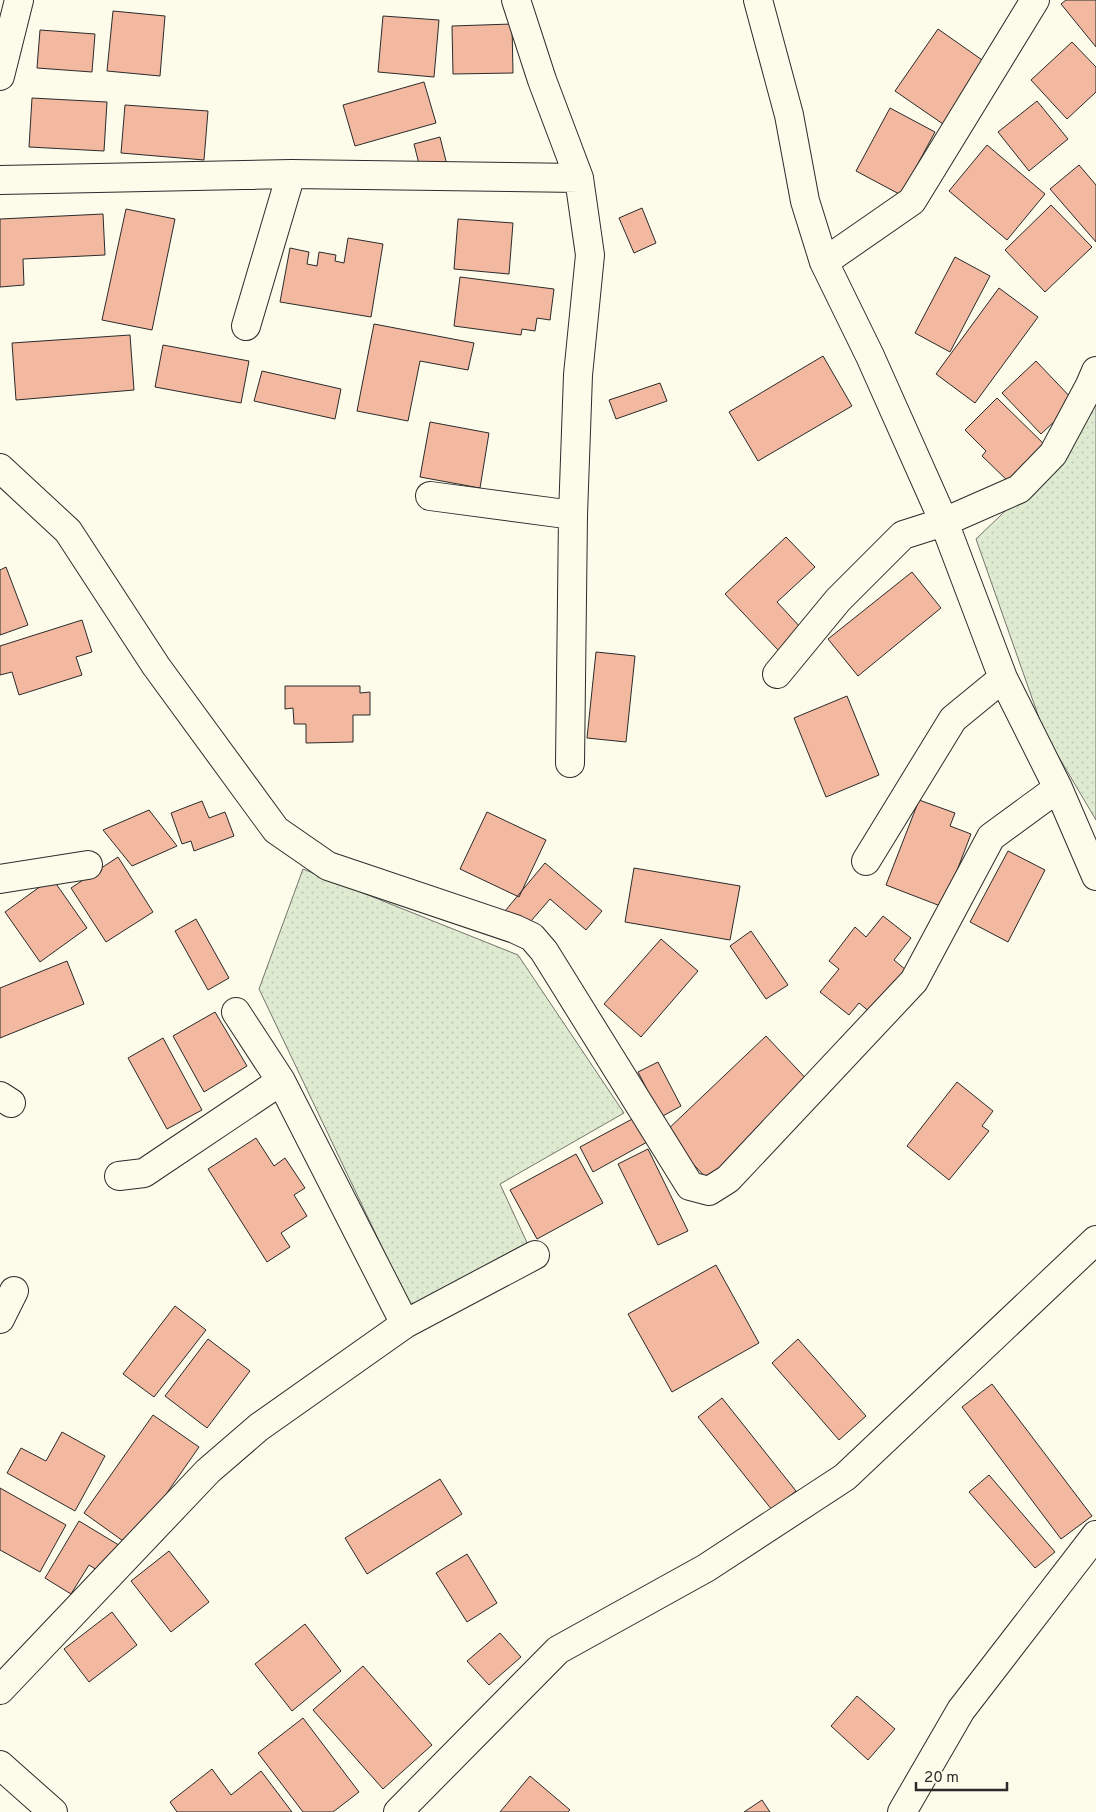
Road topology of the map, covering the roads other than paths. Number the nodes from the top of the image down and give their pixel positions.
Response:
1 (18, 0) edge
2 (516, 0) edge
3 (758, 0) edge
4 (1035, 0) edge
5 (0, 76) edge
6 (291, 174) junction
7 (579, 178) junction
8 (0, 180) edge
9 (824, 262) junction
10 (246, 326) dead end
11 (1096, 371) edge
12 (0, 468) edge
13 (430, 496) dead end
14 (573, 515) junction
15 (944, 522) junction
16 (777, 674) dead end
17 (1003, 678) junction
18 (570, 763) dead end
19 (1058, 788) junction
20 (866, 861) dead end
21 (88, 864) dead end
22 (1096, 876) edge
23 (0, 879) edge
24 (236, 1012) dead end
25 (281, 1081) junction
26 (119, 1176) dead end
27 (1096, 1240) edge
28 (535, 1255) dead end
29 (14, 1291) dead end
30 (0, 1319) edge
31 (405, 1324) junction
32 (1096, 1535) edge
33 (0, 1690) edge
34 (0, 1765) edge
35 (53, 1812) edge
36 (398, 1812) edge
37 (902, 1812) edge

1 - 5 street
2 - 7 street
3 - 9 street
4 - 9 street
6 - 7 street
6 - 8 street
6 - 10 street
7 - 14 street
9 - 15 street
11 - 15 street
12 - 19 street
13 - 14 street
14 - 18 street
15 - 16 street
15 - 17 street
17 - 19 street
17 - 20 street
19 - 22 street
21 - 23 street
24 - 25 street
25 - 26 street
25 - 31 street
27 - 36 street
28 - 31 street
29 - 30 street
31 - 33 street
32 - 37 street
34 - 35 street

